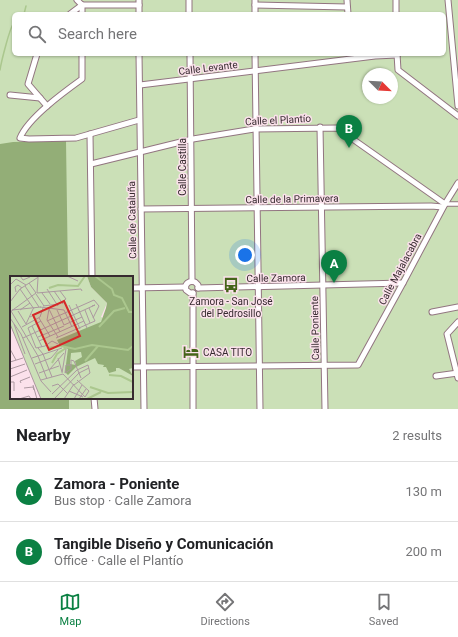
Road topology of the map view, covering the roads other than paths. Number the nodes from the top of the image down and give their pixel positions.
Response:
1 (77, 0) edge
2 (189, 0) edge
3 (346, 0) edge
4 (396, 0) edge
5 (448, 0) edge
6 (139, 2) edge
7 (255, 2) edge
8 (82, 5) junction
9 (347, 6) junction
10 (73, 12) edge
11 (82, 12) edge
12 (190, 12) edge
13 (348, 12) edge
14 (396, 12) edge
15 (36, 56) edge
16 (82, 56) edge
17 (139, 56) edge
18 (190, 56) edge
19 (255, 56) edge
20 (351, 56) edge
21 (375, 56) edge
22 (397, 56) edge
23 (255, 71) junction
24 (190, 79) junction
25 (140, 85) junction
26 (10, 95) dead end
27 (40, 98) junction
28 (47, 106) junction
29 (458, 106) edge
30 (458, 116) edge
31 (139, 120) junction
32 (320, 127) junction
33 (256, 129) junction
34 (90, 134) junction
35 (192, 140) junction
36 (140, 153) junction
37 (91, 164) junction
38 (458, 184) edge
39 (458, 204) edge
40 (444, 205) junction
41 (322, 207) junction
42 (257, 208) junction
43 (141, 209) junction
44 (191, 209) junction
45 (92, 276) edge
46 (192, 281) junction
47 (403, 284) junction
48 (323, 286) junction
49 (185, 287) junction
50 (258, 287) junction
51 (133, 288) edge
52 (142, 288) junction
53 (198, 288) junction
54 (192, 293) junction
55 (458, 307) edge
56 (432, 312) dead end
57 (458, 322) edge
58 (324, 365) junction
59 (192, 366) junction
60 (259, 366) junction
61 (133, 367) edge
62 (143, 367) junction
63 (458, 375) edge
64 (436, 376) dead end
65 (94, 399) edge
66 (95, 409) edge
67 (144, 409) edge
68 (193, 409) edge
69 (260, 409) edge
70 (325, 409) edge

1 - 8 street
2 - 12 street
3 - 9 street
4 - 14 street
5 - 29 street
6 - 8 street
7 - 9 street
8 - 10 street
8 - 11 street
9 - 13 street
15 - 27 street
16 - 28 street
17 - 25 street, Calle de Cataluña
18 - 24 street, Calle Castilla
19 - 23 street
20 - 21 street, Calle Levante
20 - 23 street, Calle Levante
22 - 30 street
23 - 24 street, Calle Levante
23 - 33 street
24 - 25 street, Calle Levante
24 - 35 street, Calle Castilla
25 - 31 street, Calle de Cataluña
26 - 27 street
27 - 28 street
28 - 34 street
31 - 34 street
31 - 36 street, Calle de Cataluña
32 - 33 street, Calle el Plantío
32 - 40 street, Calle el Plantío
32 - 41 street, Calle Poniente
33 - 35 street, Calle el Plantío
33 - 42 street
34 - 37 street
35 - 36 street, Calle el Plantío
35 - 44 street, Calle Castilla
36 - 37 street, Calle el Plantío
36 - 43 street, Calle de Cataluña
37 - 45 street
38 - 40 street, Calle Majalacabra
39 - 40 street, Calle de la Primavera
40 - 41 street, Calle de la Primavera
40 - 47 street, Calle Majalacabra
41 - 42 street, Calle de la Primavera
41 - 48 street, Calle Poniente
42 - 44 street, Calle de la Primavera
42 - 50 street
43 - 44 street, Calle de la Primavera
43 - 52 street, Calle de Cataluña
44 - 46 street, Calle Castilla
46 - 49 street
46 - 53 street
47 - 48 street, Calle Zamora
47 - 58 street, Calle Majalacabra
48 - 50 street, Calle Zamora
48 - 58 street, Calle Poniente
49 - 52 street
49 - 54 street
50 - 53 street, Calle Zamora
50 - 60 street
51 - 52 street
52 - 62 street, Calle de Cataluña
53 - 54 street
54 - 59 street
55 - 56 street
57 - 63 street
58 - 60 street
58 - 70 street, Calle Poniente
59 - 60 street
59 - 62 street
59 - 68 street
60 - 69 street
61 - 62 street
62 - 67 street, Calle de Cataluña
63 - 64 street
65 - 66 street

